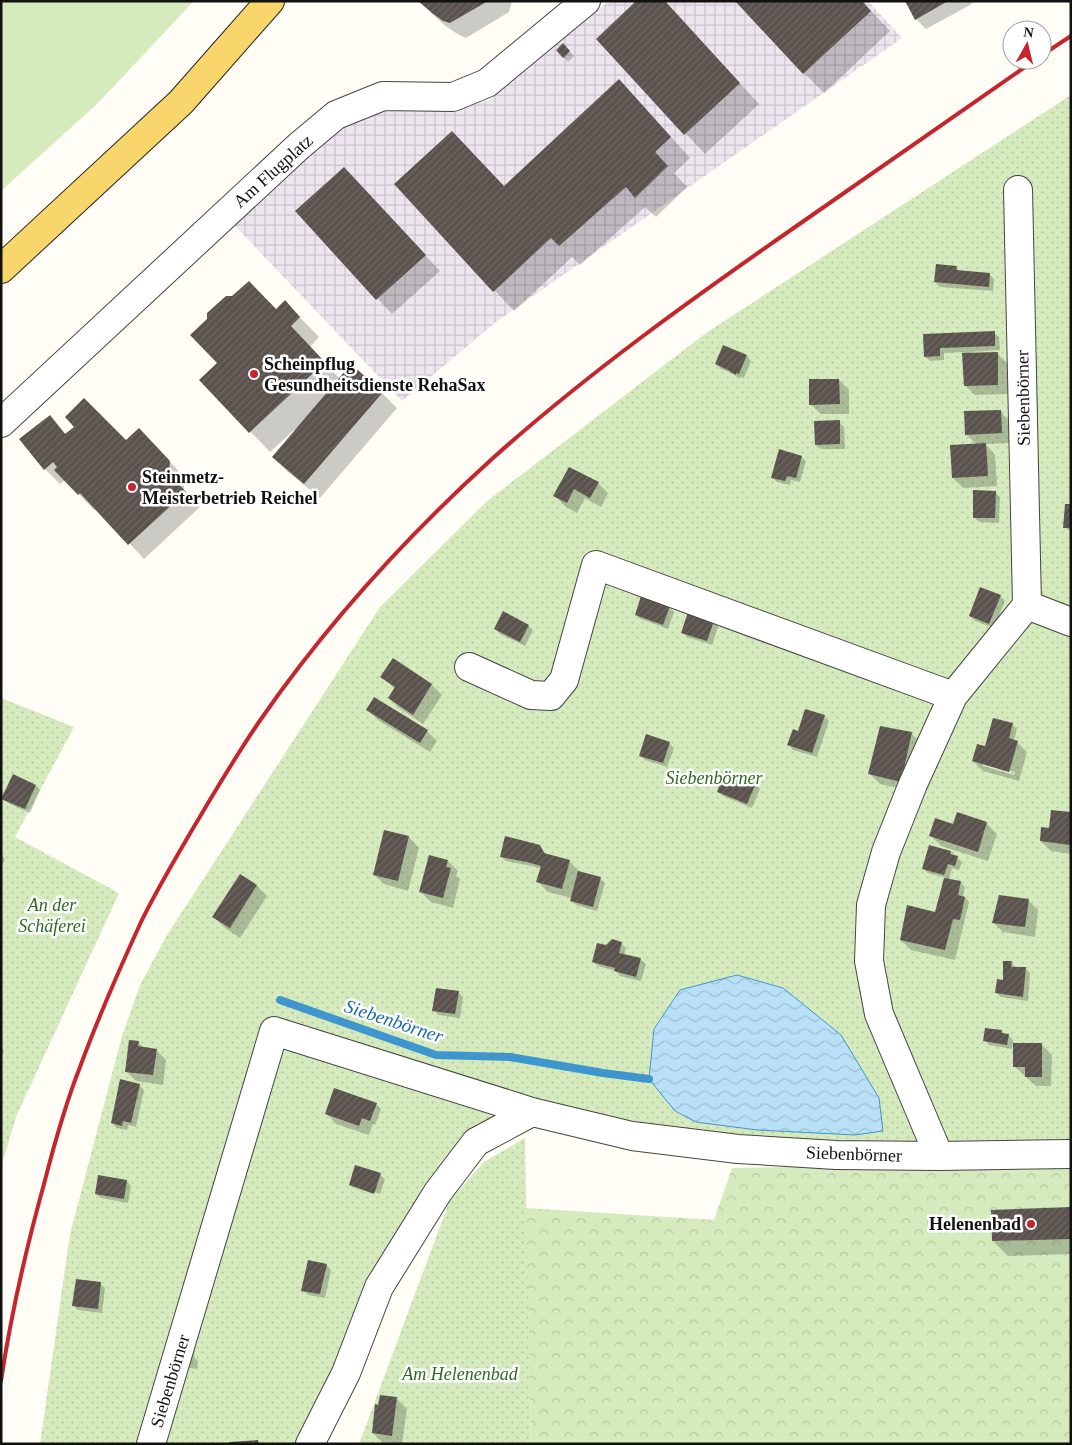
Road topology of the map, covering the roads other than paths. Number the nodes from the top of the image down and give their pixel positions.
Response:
1 (270, 1) edge
2 (586, 1) edge
3 (1018, 190) dead end
4 (1, 269) edge
5 (1, 423) edge
6 (1027, 605) junction
7 (1071, 622) edge
8 (469, 667) dead end
9 (953, 696) junction
10 (532, 1112) junction
11 (1071, 1154) edge
12 (939, 1156) junction
13 (151, 1444) edge
14 (310, 1444) edge

1 - 4 main road
2 - 5 street, Am Flugplatz
3 - 6 street, Siebenbörner
6 - 7 street
6 - 9 street
8 - 9 street
9 - 12 street
10 - 12 street, Siebenbörner
10 - 13 street, Siebenbörner
10 - 14 street
11 - 12 street, Siebenbörner

